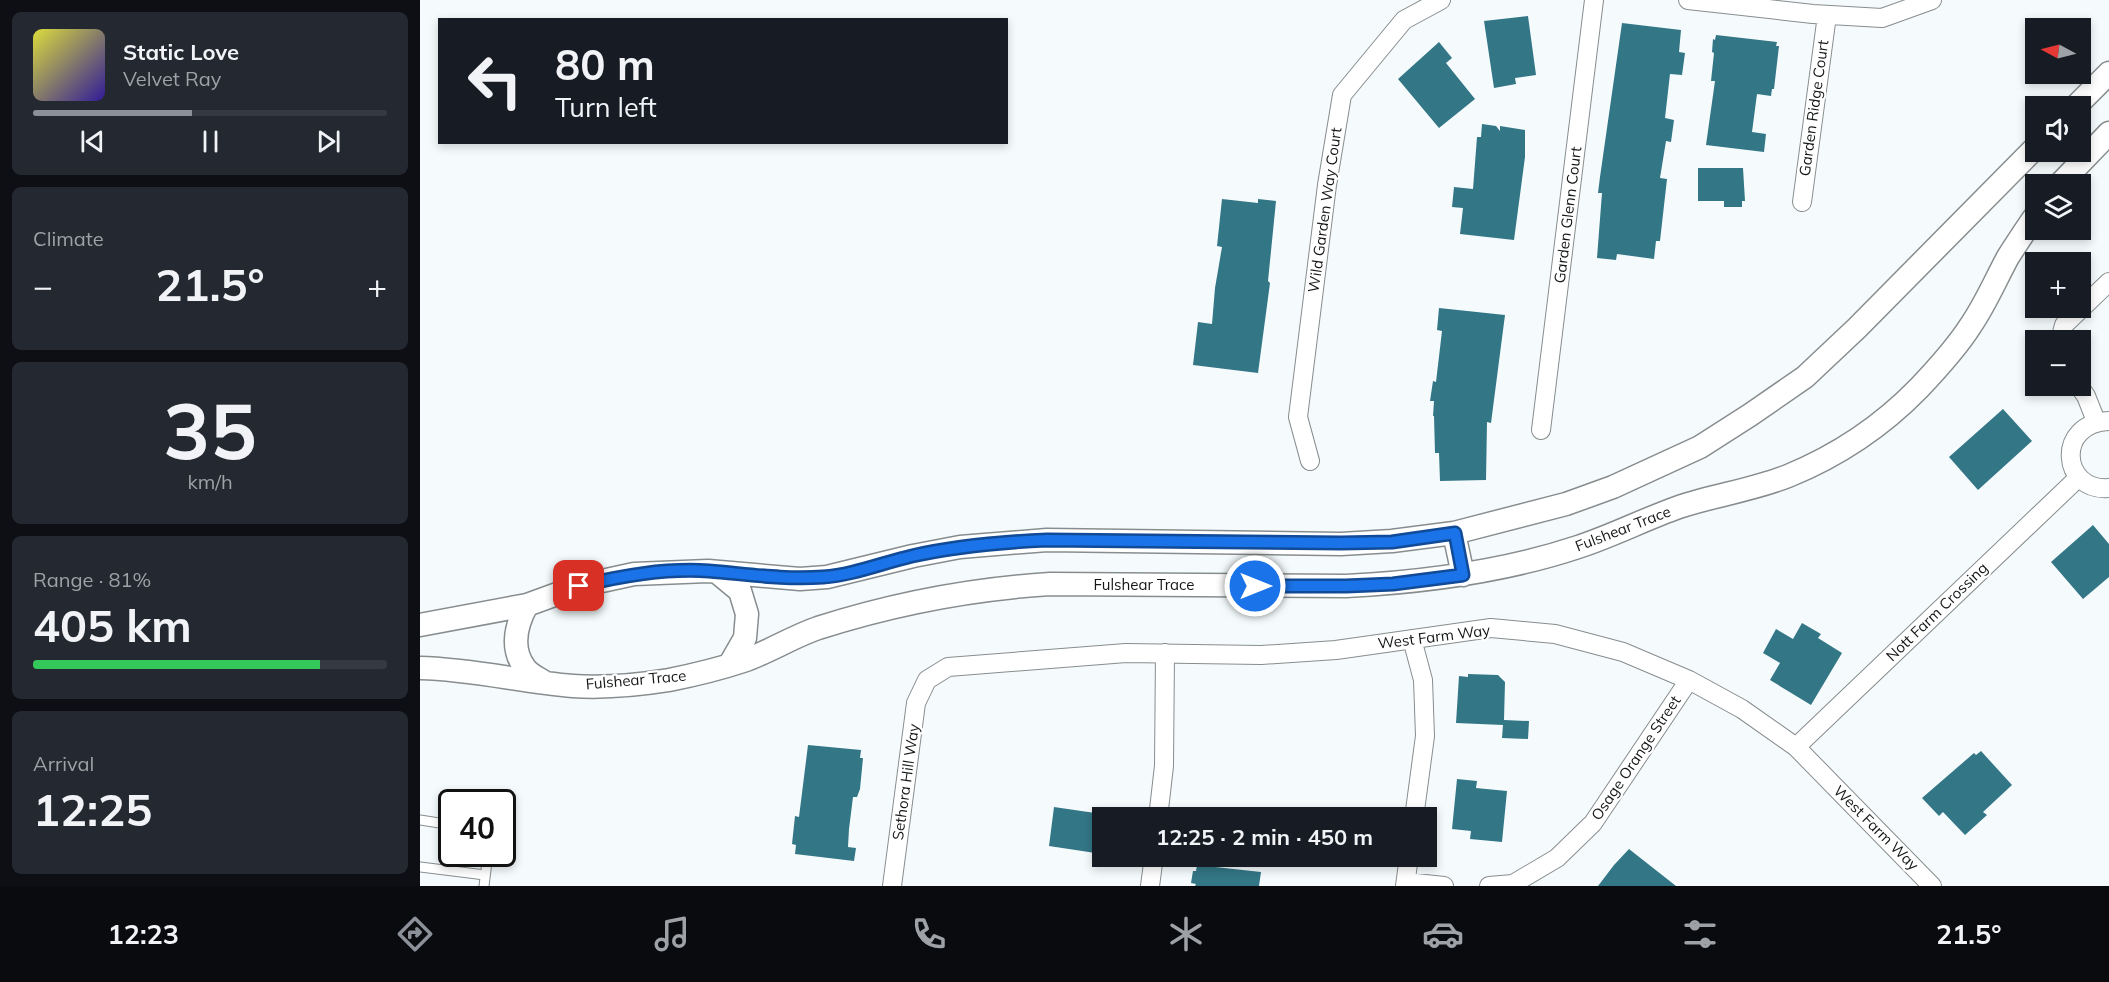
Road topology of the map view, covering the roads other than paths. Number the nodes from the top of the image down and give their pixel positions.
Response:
1 (1441, 0) edge
2 (1594, 0) edge
3 (1688, 0) edge
4 (1932, 0) edge
5 (1820, 15) junction
6 (2109, 73) edge
7 (2086, 96) edge
8 (2109, 133) edge
9 (2025, 158) edge
10 (2070, 174) edge
11 (1802, 202) dead end
12 (2025, 232) edge
13 (2109, 282) edge
14 (2063, 330) edge
15 (2086, 396) edge
16 (2102, 421) edge
17 (1541, 430) dead end
18 (1310, 461) dead end
19 (2079, 477) junction
20 (2109, 488) edge
21 (1455, 533) junction
22 (717, 572) junction
23 (1463, 575) junction
24 (527, 605) junction
25 (420, 625) edge
26 (1412, 639) junction
27 (1165, 653) junction
28 (730, 664) junction
29 (420, 668) edge
30 (927, 680) joint
31 (1689, 680) junction
32 (544, 683) junction
33 (1796, 747) junction
34 (1159, 807) edge
35 (1415, 807) edge
36 (420, 820) edge
37 (438, 823) edge
38 (420, 867) edge
39 (486, 867) edge
40 (1153, 867) edge
41 (1408, 867) edge
42 (485, 875) junction
43 (1406, 884) edge
44 (484, 886) edge
45 (892, 886) edge
46 (1150, 886) edge
47 (1444, 886) edge
48 (1489, 886) edge
49 (1932, 886) edge

1 - 18 street, Wild Garden Way Court
2 - 17 street, Garden Glenn Court
3 - 5 street
4 - 5 street
5 - 11 street, Garden Ridge Court
6 - 7 street
8 - 10 street
9 - 21 street
12 - 23 street, Fulshear Trace
13 - 14 street
15 - 16 street
16 - 19 street
19 - 20 street
19 - 33 street, Nott Farm Crossing
21 - 22 street
21 - 23 street
22 - 24 street
22 - 28 street
23 - 28 street, Fulshear Trace
24 - 25 street
24 - 32 street
26 - 27 street, West Farm Way
26 - 31 street, West Farm Way
26 - 35 street
27 - 30 street, West Farm Way
27 - 34 street
28 - 32 street, Fulshear Trace
29 - 32 street, Fulshear Trace
30 - 45 street, Sethora Hill Way
31 - 33 street, West Farm Way
31 - 48 street, Osage Orange Street
33 - 49 street, West Farm Way
36 - 37 lane
38 - 42 lane
39 - 42 lane
40 - 46 street
41 - 43 street
42 - 44 lane
43 - 47 street

